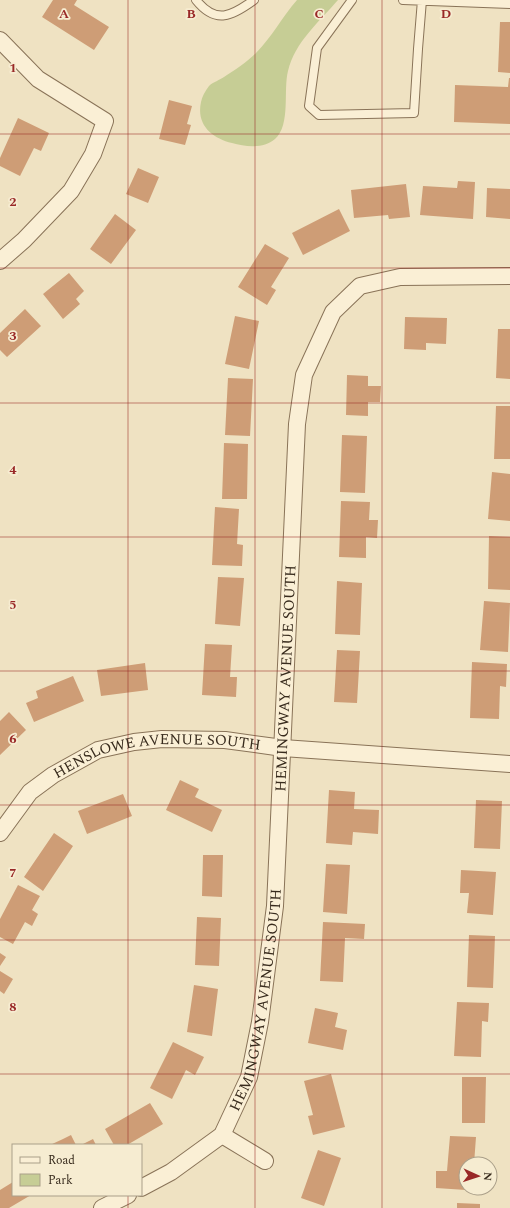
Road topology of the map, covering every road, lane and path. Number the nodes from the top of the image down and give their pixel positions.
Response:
1 (196, 0) edge
2 (254, 0) edge
3 (352, 0) edge
4 (403, 0) edge
5 (422, 0) edge
6 (510, 4) edge
7 (0, 40) edge
8 (0, 261) edge
9 (510, 276) edge
10 (283, 748) junction
11 (510, 764) edge
12 (0, 833) edge
13 (222, 1136) junction
14 (265, 1162) dead end
15 (142, 1187) edge
16 (126, 1196) edge
17 (102, 1208) edge

1 - 2 lane
3 - 5 lane
4 - 5 lane
5 - 6 lane
7 - 8 street
9 - 10 street, HEMINGWAY AVENUE SOUTH
10 - 11 street, HENSLOWE AVENUE SOUTH
10 - 12 street, HENSLOWE AVENUE SOUTH
10 - 13 street, HEMINGWAY AVENUE SOUTH
13 - 14 street
13 - 15 street
16 - 17 street

